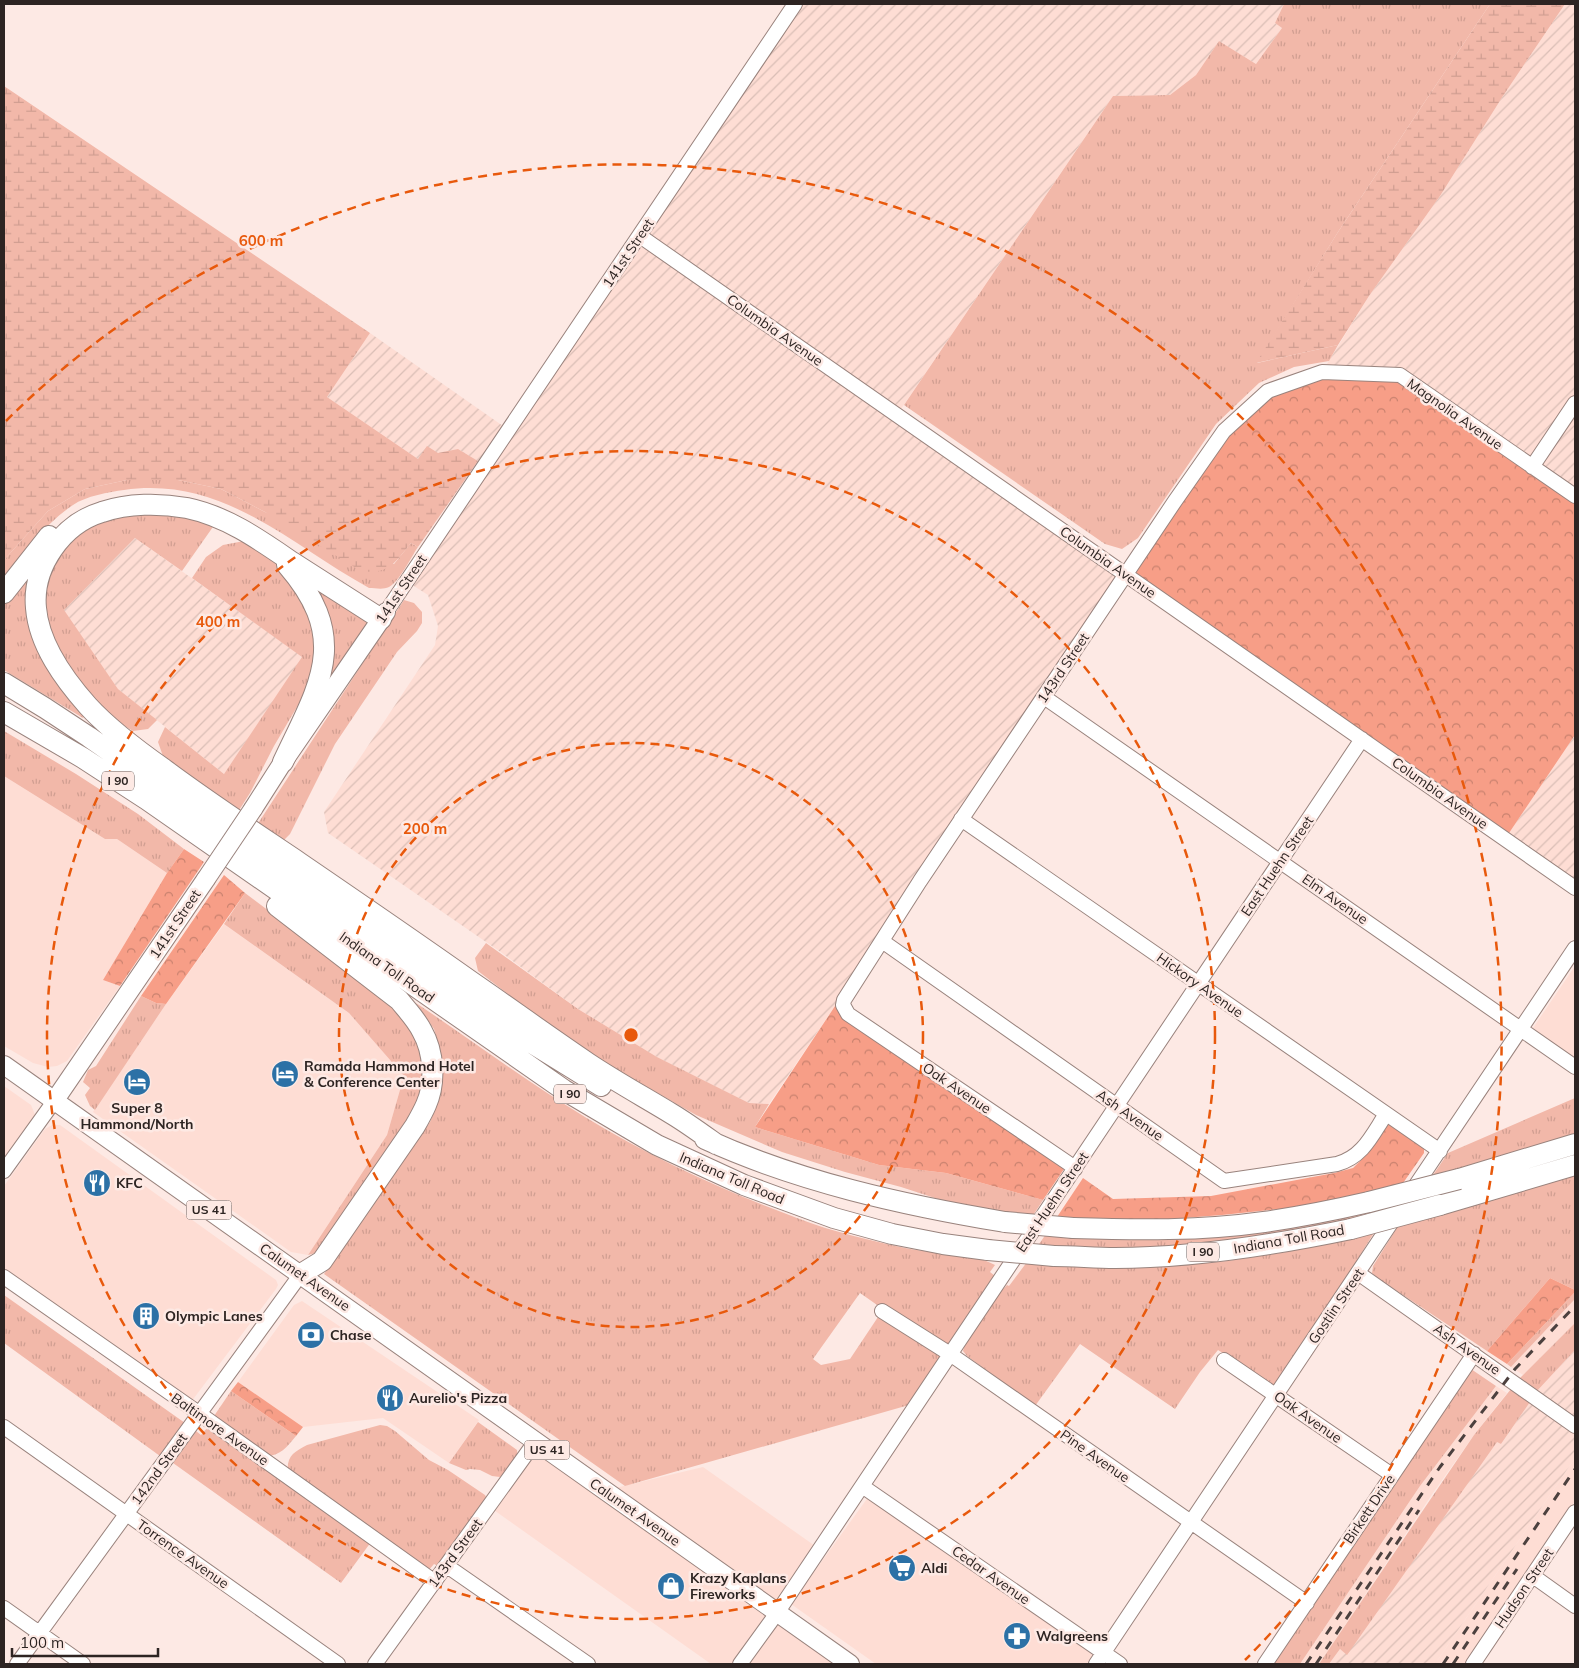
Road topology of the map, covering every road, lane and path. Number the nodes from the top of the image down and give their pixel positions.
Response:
1 (795, 4) edge
2 (640, 236) junction
3 (1322, 372) joint
4 (1575, 404) edge
5 (1532, 467) junction
6 (1575, 496) edge
7 (251, 535) junction
8 (1125, 574) junction
9 (4, 593) edge
10 (384, 616) junction
11 (4, 683) edge
12 (1044, 697) junction
13 (4, 712) edge
14 (1362, 739) junction
15 (283, 762) junction
16 (961, 819) junction
17 (200, 836) junction
18 (1280, 861) junction
19 (1575, 888) edge
20 (882, 941) junction
21 (1575, 948) edge
22 (1199, 983) junction
23 (843, 1005) joint
24 (1521, 1029) junction
25 (4, 1065) edge
26 (1575, 1067) edge
27 (55, 1100) junction
28 (1117, 1106) junction
29 (1386, 1114) junction
30 (716, 1144) junction
31 (1575, 1144) edge
32 (1440, 1150) junction
33 (1575, 1165) edge
34 (1074, 1169) junction
35 (4, 1172) edge
36 (1358, 1273) junction
37 (301, 1274) junction
38 (4, 1277) edge
39 (882, 1311) dead end
40 (950, 1354) junction
41 (1474, 1354) junction
42 (1224, 1360) dead end
43 (1276, 1395) junction
44 (200, 1414) junction
45 (1575, 1426) edge
46 (4, 1427) edge
47 (535, 1442) junction
48 (1392, 1475) junction
49 (862, 1486) junction
50 (1575, 1512) edge
51 (126, 1514) junction
52 (1191, 1522) junction
53 (446, 1566) junction
54 (1533, 1576) junction
55 (434, 1582) junction
56 (1307, 1603) junction
57 (1575, 1606) edge
58 (4, 1608) edge
59 (777, 1613) junction
60 (39, 1634) junction
61 (1100, 1659) edge
62 (17, 1664) edge
63 (83, 1664) edge
64 (338, 1664) edge
65 (375, 1664) edge
66 (588, 1664) edge
67 (740, 1664) edge
68 (850, 1664) edge
69 (1120, 1664) edge
70 (1266, 1664) edge
71 (1473, 1664) edge

1 - 2 street, 141st Street
2 - 8 street, Columbia Avenue
2 - 10 street, 141st Street
3 - 5 street, Magnolia Avenue
3 - 8 street, 143rd Street
4 - 5 street
5 - 6 street, Magnolia Avenue
7 - 10 highway
7 - 15 highway
7 - 30 highway
8 - 12 street, 143rd Street
8 - 14 street, Columbia Avenue
9 - 10 highway
10 - 15 main road, 141st Street
11 - 30 highway, Indiana Toll Road / I 90
12 - 16 street, 143rd Street
12 - 18 street, Elm Avenue
13 - 17 highway, Indiana Toll Road / I 90
14 - 18 street, East Huehn Street
14 - 19 street, Columbia Avenue
15 - 27 main road, 141st Street, bridge
16 - 20 street, 143rd Street
16 - 22 street, Hickory Avenue
17 - 33 highway, Indiana Toll Road / I 90, bridge
17 - 37 highway
18 - 22 street, East Huehn Street
18 - 24 street, Elm Avenue
20 - 23 street, 143rd Street
20 - 28 street, Ash Avenue
21 - 24 street, Gostlin Street
22 - 28 street, East Huehn Street
22 - 29 street, Hickory Avenue
23 - 34 street, Oak Avenue
24 - 26 street, Elm Avenue
24 - 32 street, Gostlin Street
25 - 27 main road, Calumet Avenue / US 41
27 - 35 street, 141st Street
27 - 37 main road, Calumet Avenue / US 41
28 - 29 street, Ash Avenue
28 - 34 street, East Huehn Street
29 - 32 street, Hickory Avenue
30 - 31 highway, Indiana Toll Road / I 90, bridge
32 - 36 street, Gostlin Street
34 - 40 street, East Huehn Street
36 - 41 street, Ash Avenue
36 - 43 street, Gostlin Street
37 - 44 street, 142nd Street
37 - 47 main road, Calumet Avenue / US 41
38 - 44 street, Baltimore Avenue
39 - 40 street, Pine Avenue
40 - 49 street, East Huehn Street
40 - 52 street, Pine Avenue
41 - 45 street, Ash Avenue
41 - 48 street, Birkett Drive
42 - 43 street, Oak Avenue
43 - 48 street, Oak Avenue
43 - 52 street, Gostlin Street
44 - 51 street, 142nd Street
44 - 55 street, Baltimore Avenue
46 - 51 street, Torrence Avenue
47 - 53 street, 143rd Street
47 - 59 main road, Calumet Avenue / US 41
48 - 56 street, Birkett Drive
49 - 59 street, East Huehn Street
49 - 61 street, Cedar Avenue
50 - 54 street, Hudson Street
51 - 60 street, 142nd Street
51 - 64 street, Torrence Avenue
52 - 56 street, Pine Avenue
52 - 61 street, Gostlin Street
53 - 55 street, 143rd Street
53 - 66 street
54 - 57 street
54 - 71 street, Hudson Street
55 - 65 street, 143rd Street
56 - 70 street, Birkett Drive
58 - 60 street
59 - 67 street, East Huehn Street
59 - 68 main road, Calumet Avenue / US 41
60 - 62 street, 142nd Street
60 - 63 street
61 - 69 street, Cedar Avenue

